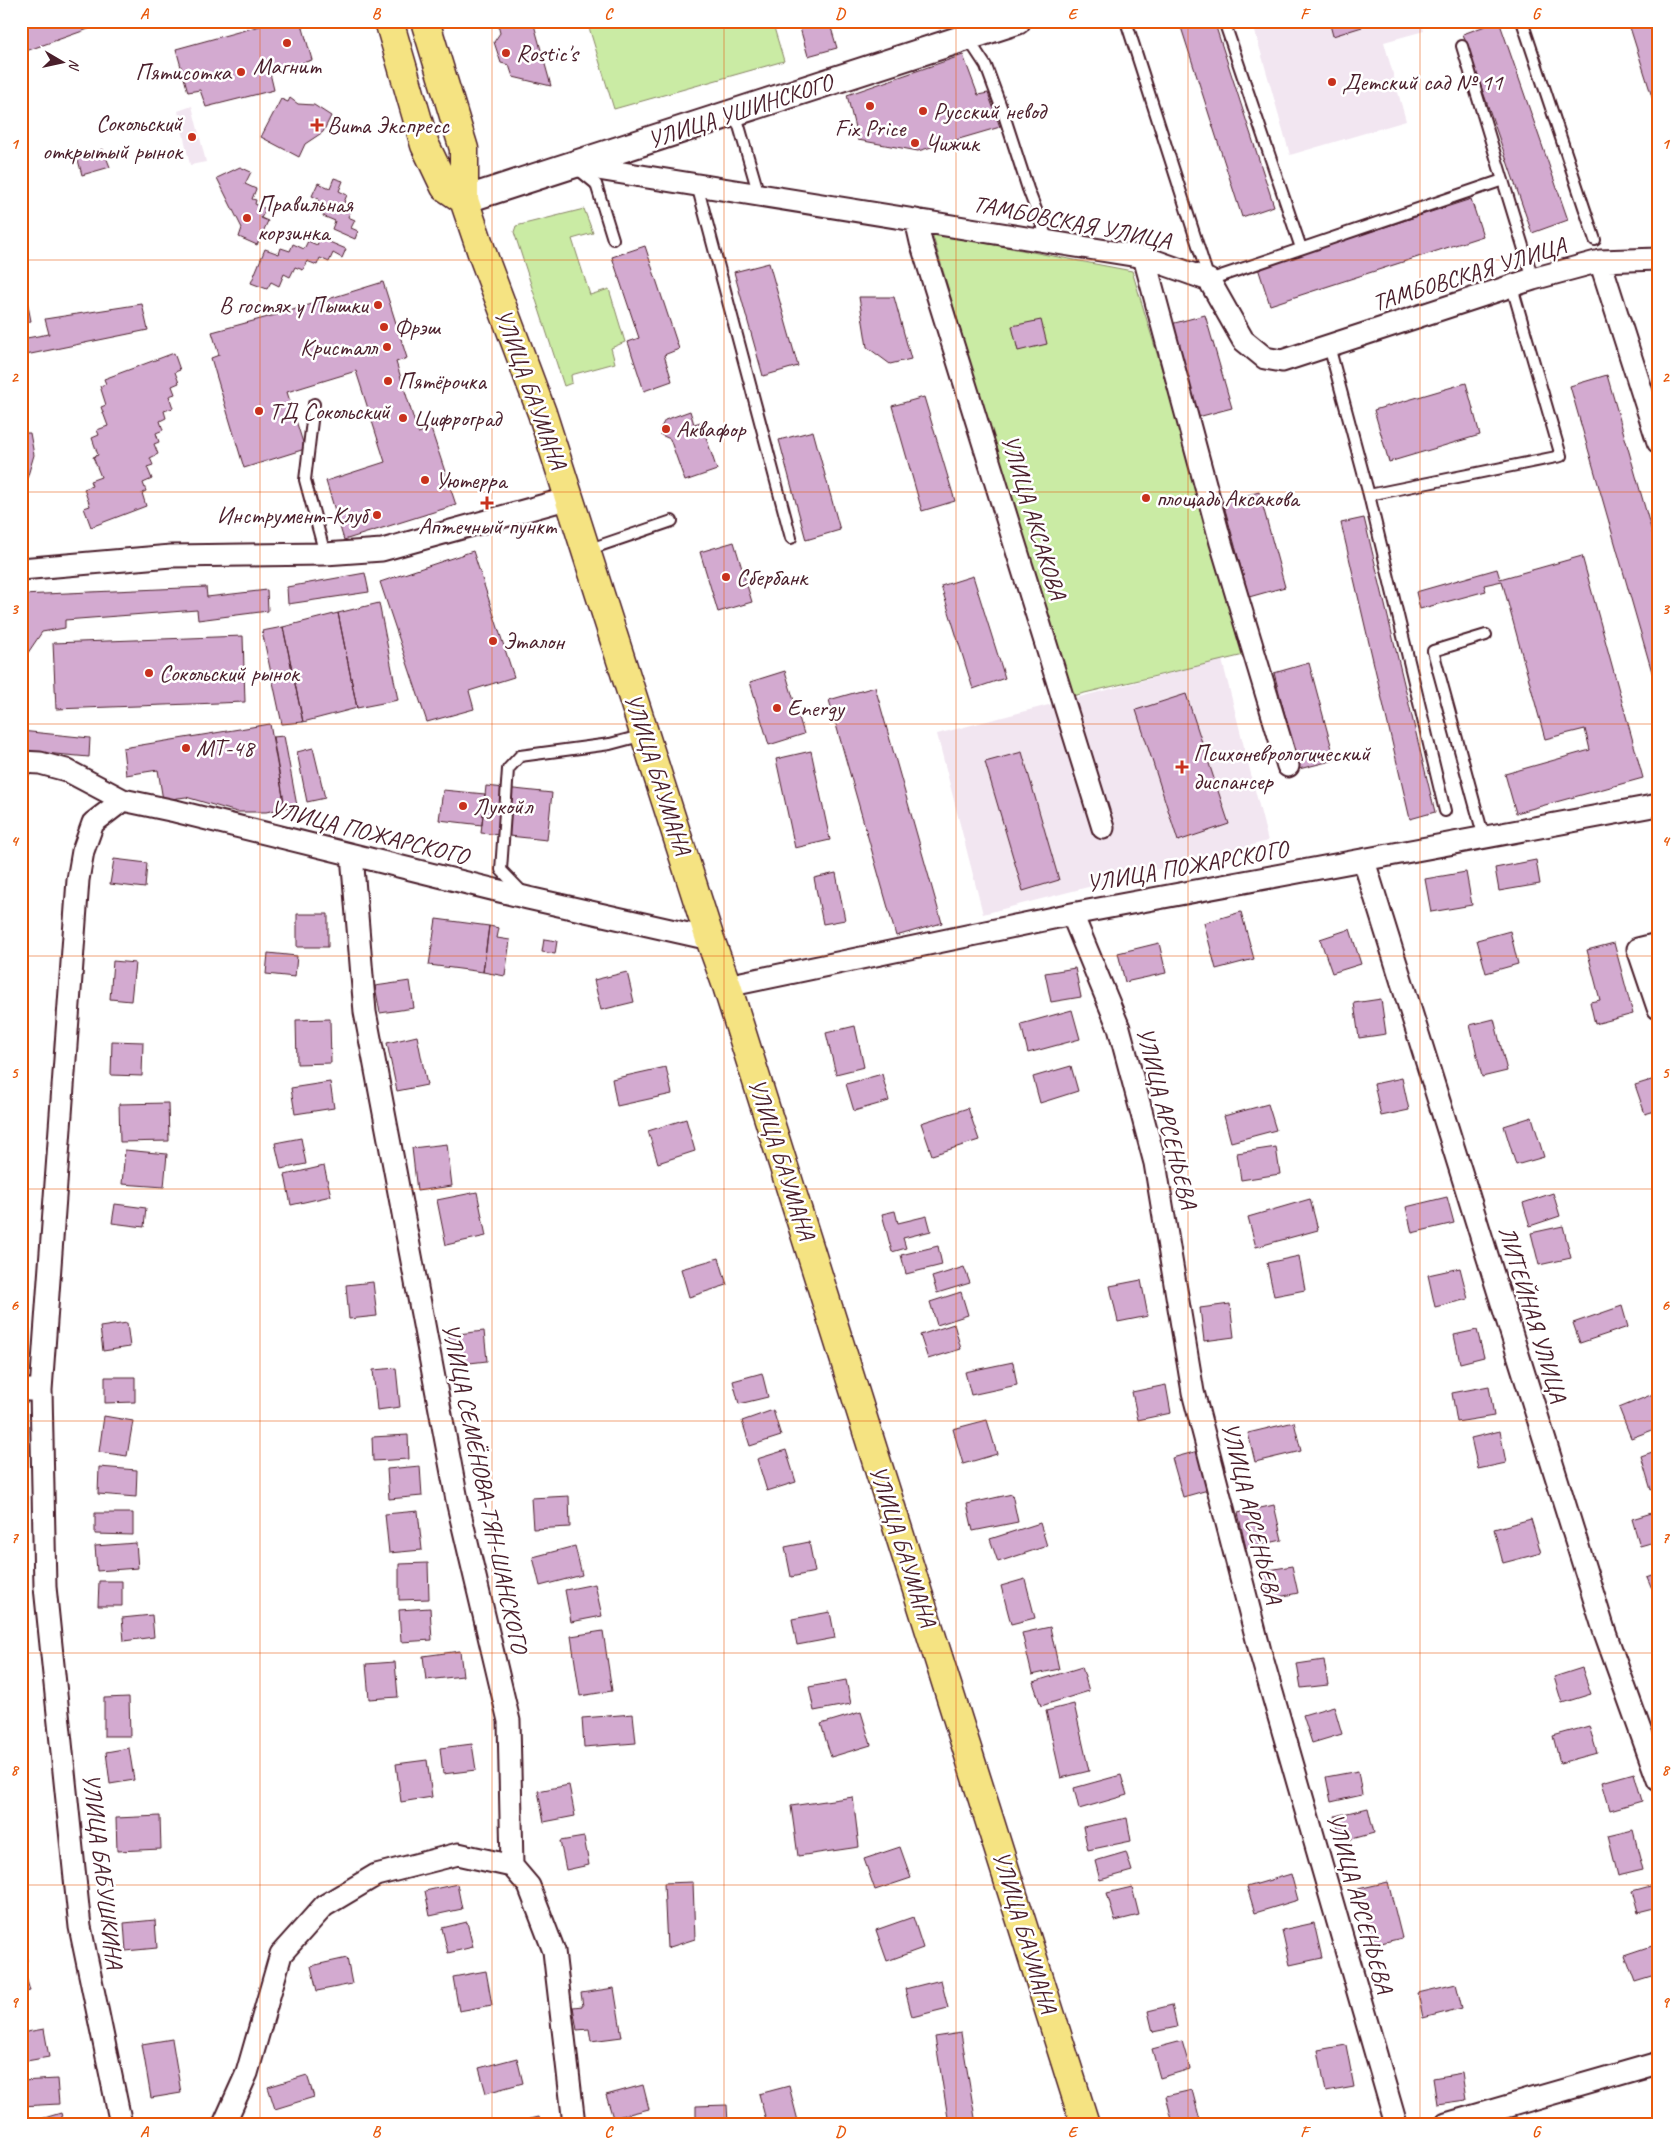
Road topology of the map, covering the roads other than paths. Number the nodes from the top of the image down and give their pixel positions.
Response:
1 (389, 21) edge
2 (425, 21) edge
3 (1017, 21) edge
4 (1126, 21) edge
5 (1224, 21) edge
6 (1522, 21) edge
7 (964, 29) edge
8 (1462, 46) dead end
9 (734, 112) junction
10 (573, 165) junction
11 (1504, 180) junction
12 (697, 184) junction
13 (758, 195) junction
14 (464, 200) junction
15 (916, 220) junction
16 (613, 239) dead end
17 (1595, 240) dead end
18 (1048, 241) junction
19 (1301, 248) junction
20 (1144, 257) junction
21 (1658, 259) edge
22 (1600, 261) junction
23 (1209, 280) junction
24 (1533, 280) junction
25 (1512, 286) junction
26 (1329, 346) junction
27 (314, 404) dead end
28 (1658, 442) edge
29 (1369, 495) junction
30 (570, 498) junction
31 (672, 521) dead end
32 (791, 538) dead end
33 (586, 550) junction
34 (325, 554) junction
35 (21, 568) edge
36 (1486, 635) dead end
37 (645, 734) junction
38 (21, 762) edge
39 (1288, 766) dead end
40 (123, 800) junction
41 (1658, 805) edge
42 (1445, 811) dead end
43 (1103, 828) dead end
44 (1484, 838) junction
45 (352, 855) junction
46 (1364, 861) junction
47 (528, 898) junction
48 (1072, 914) junction
49 (710, 939) junction
50 (1658, 944) edge
51 (727, 986) junction
52 (1658, 1008) edge
53 (31, 1390) edge
54 (1658, 1780) edge
55 (512, 1866) junction
56 (1658, 2063) edge
57 (121, 2124) edge
58 (224, 2124) edge
59 (574, 2124) edge
60 (1085, 2124) edge
61 (1396, 2124) edge
62 (1446, 2124) edge

1 - 14 main road
2 - 14 main road, УЛИЦА БАУМАНА
3 - 7 street, УЛИЦА УШИНСКОГО
4 - 23 lane
5 - 19 lane
6 - 17 lane
7 - 9 street, УЛИЦА УШИНСКОГО
7 - 18 lane
8 - 11 lane
9 - 10 street, УЛИЦА УШИНСКОГО
9 - 13 lane
10 - 12 street, ТАМБОВСКАЯ УЛИЦА
10 - 14 street, УЛИЦА УШИНСКОГО
10 - 16 lane
11 - 19 lane
11 - 24 lane
12 - 13 street, ТАМБОВСКАЯ УЛИЦА
12 - 32 lane
13 - 15 street, ТАМБОВСКАЯ УЛИЦА
14 - 30 main road, УЛИЦА БАУМАНА
15 - 18 street, ТАМБОВСКАЯ УЛИЦА
15 - 43 street, УЛИЦА АКСАКОВА
18 - 20 street, ТАМБОВСКАЯ УЛИЦА
19 - 23 lane
20 - 23 street, ТАМБОВСКАЯ УЛИЦА
20 - 39 street
21 - 22 street, ТАМБОВСКАЯ УЛИЦА
22 - 24 street, ТАМБОВСКАЯ УЛИЦА
22 - 28 street
23 - 26 street, ТАМБОВСКАЯ УЛИЦА
24 - 25 street, ТАМБОВСКАЯ УЛИЦА
25 - 26 street, ТАМБОВСКАЯ УЛИЦА
25 - 29 lane
26 - 29 lane
27 - 34 lane
29 - 42 lane
30 - 33 main road, УЛИЦА БАУМАНА
30 - 34 street
31 - 33 lane
33 - 37 main road, УЛИЦА БАУМАНА
34 - 35 street
36 - 44 lane
37 - 47 lane
37 - 49 main road, УЛИЦА БАУМАНА
38 - 40 street, УЛИЦА ПОЖАРСКОГО
40 - 45 street, УЛИЦА ПОЖАРСКОГО
40 - 53 street, УЛИЦА БАБУШКИНА
41 - 44 street, УЛИЦА ПОЖАРСКОГО
44 - 46 street, УЛИЦА ПОЖАРСКОГО
45 - 47 street, УЛИЦА ПОЖАРСКОГО
45 - 55 street, УЛИЦА СЕМЁНОВА-ТЯН-ШАНСКОГО
46 - 48 street, УЛИЦА ПОЖАРСКОГО
46 - 54 street, ЛИТЕЙНАЯ УЛИЦА
47 - 49 street, УЛИЦА ПОЖАРСКОГО
48 - 51 street, УЛИЦА ПОЖАРСКОГО
48 - 61 street, УЛИЦА АРСЕНЬЕВА
49 - 51 main road, УЛИЦА БАУМАНА
50 - 52 street
51 - 60 main road, УЛИЦА БАУМАНА
53 - 57 street, УЛИЦА БАБУШКИНА
55 - 58 street
55 - 59 street
56 - 62 street

